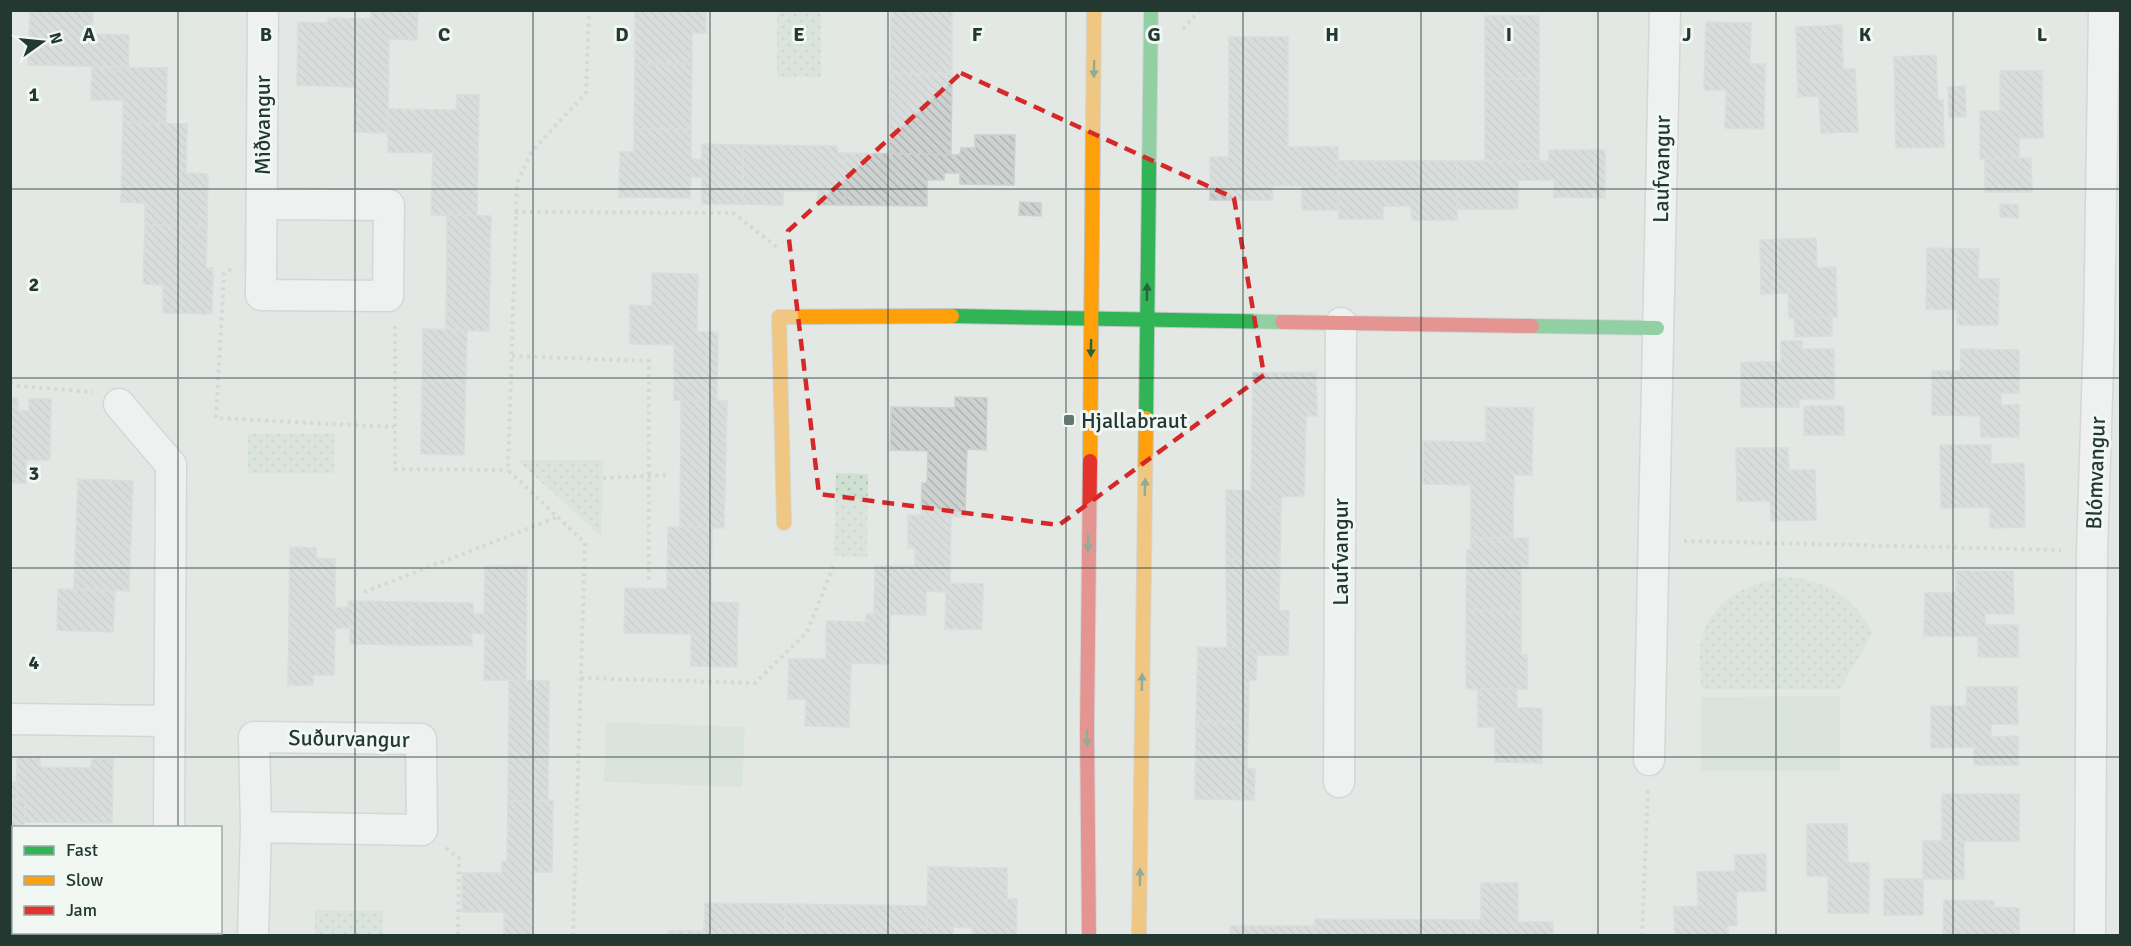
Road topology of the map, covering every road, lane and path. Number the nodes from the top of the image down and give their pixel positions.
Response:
1 (263, 10) edge
2 (589, 10) edge
3 (1094, 10) edge
4 (1151, 10) edge
5 (1665, 10) edge
6 (2104, 10) edge
7 (262, 204) junction
8 (515, 212) junction
9 (777, 247) dead end
10 (262, 256) junction
11 (388, 296) junction
12 (1091, 317) junction
13 (1147, 320) junction
14 (1341, 323) junction
15 (1657, 328) junction
16 (2110, 335) edge
17 (512, 356) junction
18 (10, 382) edge
19 (120, 404) joint
20 (394, 427) junction
21 (508, 470) junction
22 (670, 475) dead end
23 (649, 476) junction
24 (603, 478) dead end
25 (558, 517) junction
26 (783, 523) dead end
27 (1682, 541) dead end
28 (2092, 550) junction
29 (834, 566) dead end
30 (649, 582) dead end
31 (364, 592) dead end
32 (581, 678) junction
33 (10, 719) edge
34 (170, 721) junction
35 (1650, 772) joint
36 (1339, 782) dead end
37 (170, 826) edge
38 (255, 827) junction
39 (422, 830) junction
40 (253, 936) edge
41 (458, 936) edge
42 (573, 936) edge
43 (1089, 936) edge
44 (1139, 936) edge
45 (1642, 936) edge
46 (2090, 936) edge

1 - 7 street, Miðvangur
2 - 8 path
3 -> 12 main road
13 -> 4 main road
5 - 15 street, Laufvangur
6 - 16 street, Blómvangur
7 - 10 street, Miðvangur
7 - 11 street, Miðvangur
8 - 9 path
8 - 17 path
10 - 11 street, Miðvangur
10 - 20 path
11 - 20 path
12 - 13 main road
12 - 26 main road
12 -> 43 main road
13 - 14 main road
44 -> 13 main road
14 - 15 main road
14 - 36 street, Laufvangur
15 - 35 street, Laufvangur
16 - 28 street, Blómvangur
17 - 21 path
17 - 23 path
18 - 19 path
19 - 34 street
20 - 21 path
21 - 25 path
22 - 23 path
23 - 24 path
23 - 30 path
25 - 31 path
25 - 32 path
27 - 28 path
28 - 46 street, Blómvangur
29 - 32 path
32 - 42 path
33 - 34 street
34 - 37 street
35 - 45 path
38 - 39 street
38 - 39 street, Suðurvangur
38 - 40 street, Suðurvangur
39 - 41 path

